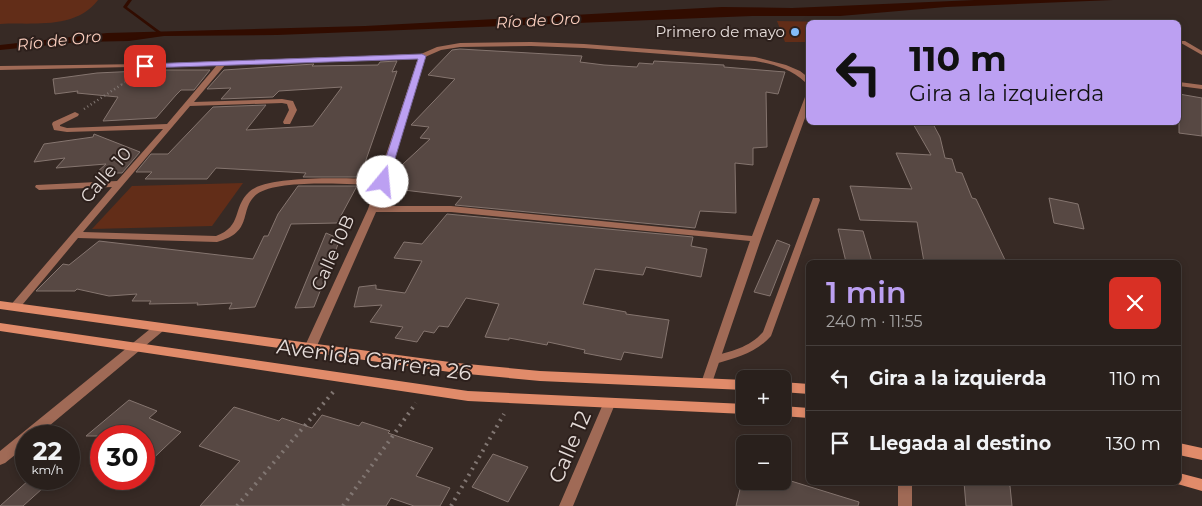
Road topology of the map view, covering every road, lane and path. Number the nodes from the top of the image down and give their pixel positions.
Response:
1 (1183, 42) dead end
2 (1202, 53) edge
3 (422, 56) junction
4 (223, 63) junction
5 (145, 66) junction
6 (0, 68) edge
7 (806, 78) edge
8 (1181, 84) edge
9 (1202, 87) edge
10 (188, 104) junction
11 (806, 105) edge
12 (75, 114) joint
13 (287, 122) dead end
14 (169, 126) junction
15 (383, 182) junction
16 (119, 184) junction
17 (39, 187) dead end
18 (816, 200) dead end
19 (374, 208) junction
20 (76, 235) junction
21 (756, 239) junction
22 (0, 305) edge
23 (14, 307) junction
24 (0, 328) edge
25 (159, 328) junction
26 (135, 348) junction
27 (310, 348) junction
28 (715, 360) junction
29 (345, 377) junction
30 (707, 383) junction
31 (736, 385) edge
32 (791, 388) edge
33 (806, 389) edge
34 (426, 390) junction
35 (512, 400) junction
36 (610, 404) junction
37 (736, 409) edge
38 (791, 412) edge
39 (806, 413) edge
40 (42, 425) edge
41 (15, 447) edge
42 (1181, 449) edge
43 (1202, 454) edge
44 (0, 460) edge
45 (1181, 480) edge
46 (905, 485) edge
47 (1202, 485) edge
48 (237, 506) edge
49 (343, 506) edge
50 (451, 506) edge
51 (566, 506) edge
52 (905, 506) edge

1 - 2 lane
3 - 4 street
3 - 7 street
3 - 15 street, Calle 10B
4 - 5 street
4 - 10 street, Calle 10
5 - 6 street
5 - 12 path
8 - 9 lane
10 - 13 street
10 - 14 street, Calle 10
11 - 21 street
12 - 14 street
14 - 16 street, Calle 10
15 - 19 street, Calle 10B
15 - 20 street
16 - 17 street
16 - 20 street, Calle 10
18 - 28 lane
19 - 21 street
19 - 27 street, Calle 10B
20 - 23 street, Calle 10
21 - 28 street
22 - 23 main road, Avenida Carrera 26
23 - 25 main road, Avenida Carrera 26
24 - 26 main road, Avenida Carrera 26
25 - 26 street
25 - 27 main road, Avenida Carrera 26
26 - 29 main road, Avenida Carrera 26
26 - 40 street
27 - 30 main road, Avenida Carrera 26
28 - 30 street
29 - 34 main road, Avenida Carrera 26
29 - 48 path
30 - 31 main road, Avenida Carrera 26
32 - 33 main road
34 - 35 main road, Avenida Carrera 26
34 - 49 path
35 - 36 main road, Avenida Carrera 26
35 - 50 path
36 - 37 main road, Avenida Carrera 26
36 - 51 street, Calle 12
38 - 39 main road
41 - 44 street
42 - 43 main road
45 - 47 main road
46 - 52 street

